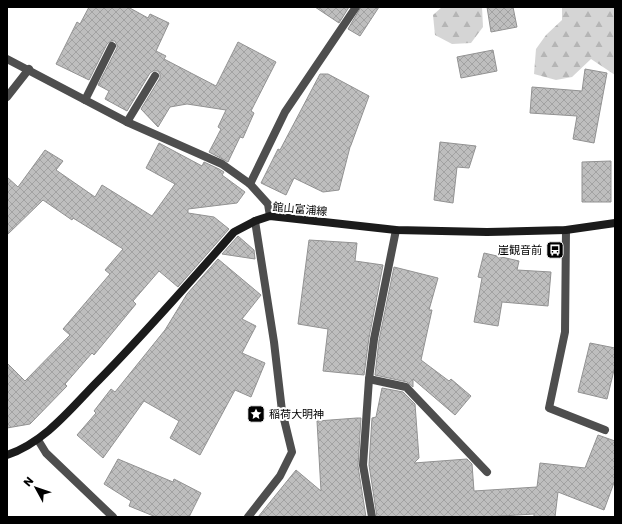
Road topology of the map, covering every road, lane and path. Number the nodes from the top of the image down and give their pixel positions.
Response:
1 (356, 7) edge
2 (112, 46) dead end
3 (7, 59) edge
4 (29, 69) junction
5 (155, 76) dead end
6 (7, 97) edge
7 (84, 100) junction
8 (127, 122) junction
9 (250, 184) junction
10 (270, 216) junction
11 (255, 221) junction
12 (615, 223) edge
13 (396, 230) junction
14 (566, 230) junction
15 (369, 379) junction
16 (605, 430) dead end
17 (38, 440) junction
18 (7, 455) edge
19 (487, 472) dead end
20 (113, 517) edge
21 (248, 517) edge
22 (372, 517) edge

1 - 9 street
2 - 7 street
3 - 4 street
4 - 6 street
4 - 7 street
5 - 8 street
7 - 8 street
8 - 9 street
9 - 10 street
10 - 11 main road, 館山富浦線
10 - 13 main road, 館山富浦線
11 - 17 main road, 館山富浦線
11 - 21 street
12 - 14 main road, 館山富浦線
13 - 14 main road, 館山富浦線
13 - 15 street
14 - 16 street
15 - 19 street
15 - 22 street
17 - 18 main road, 館山富浦線
17 - 20 street

